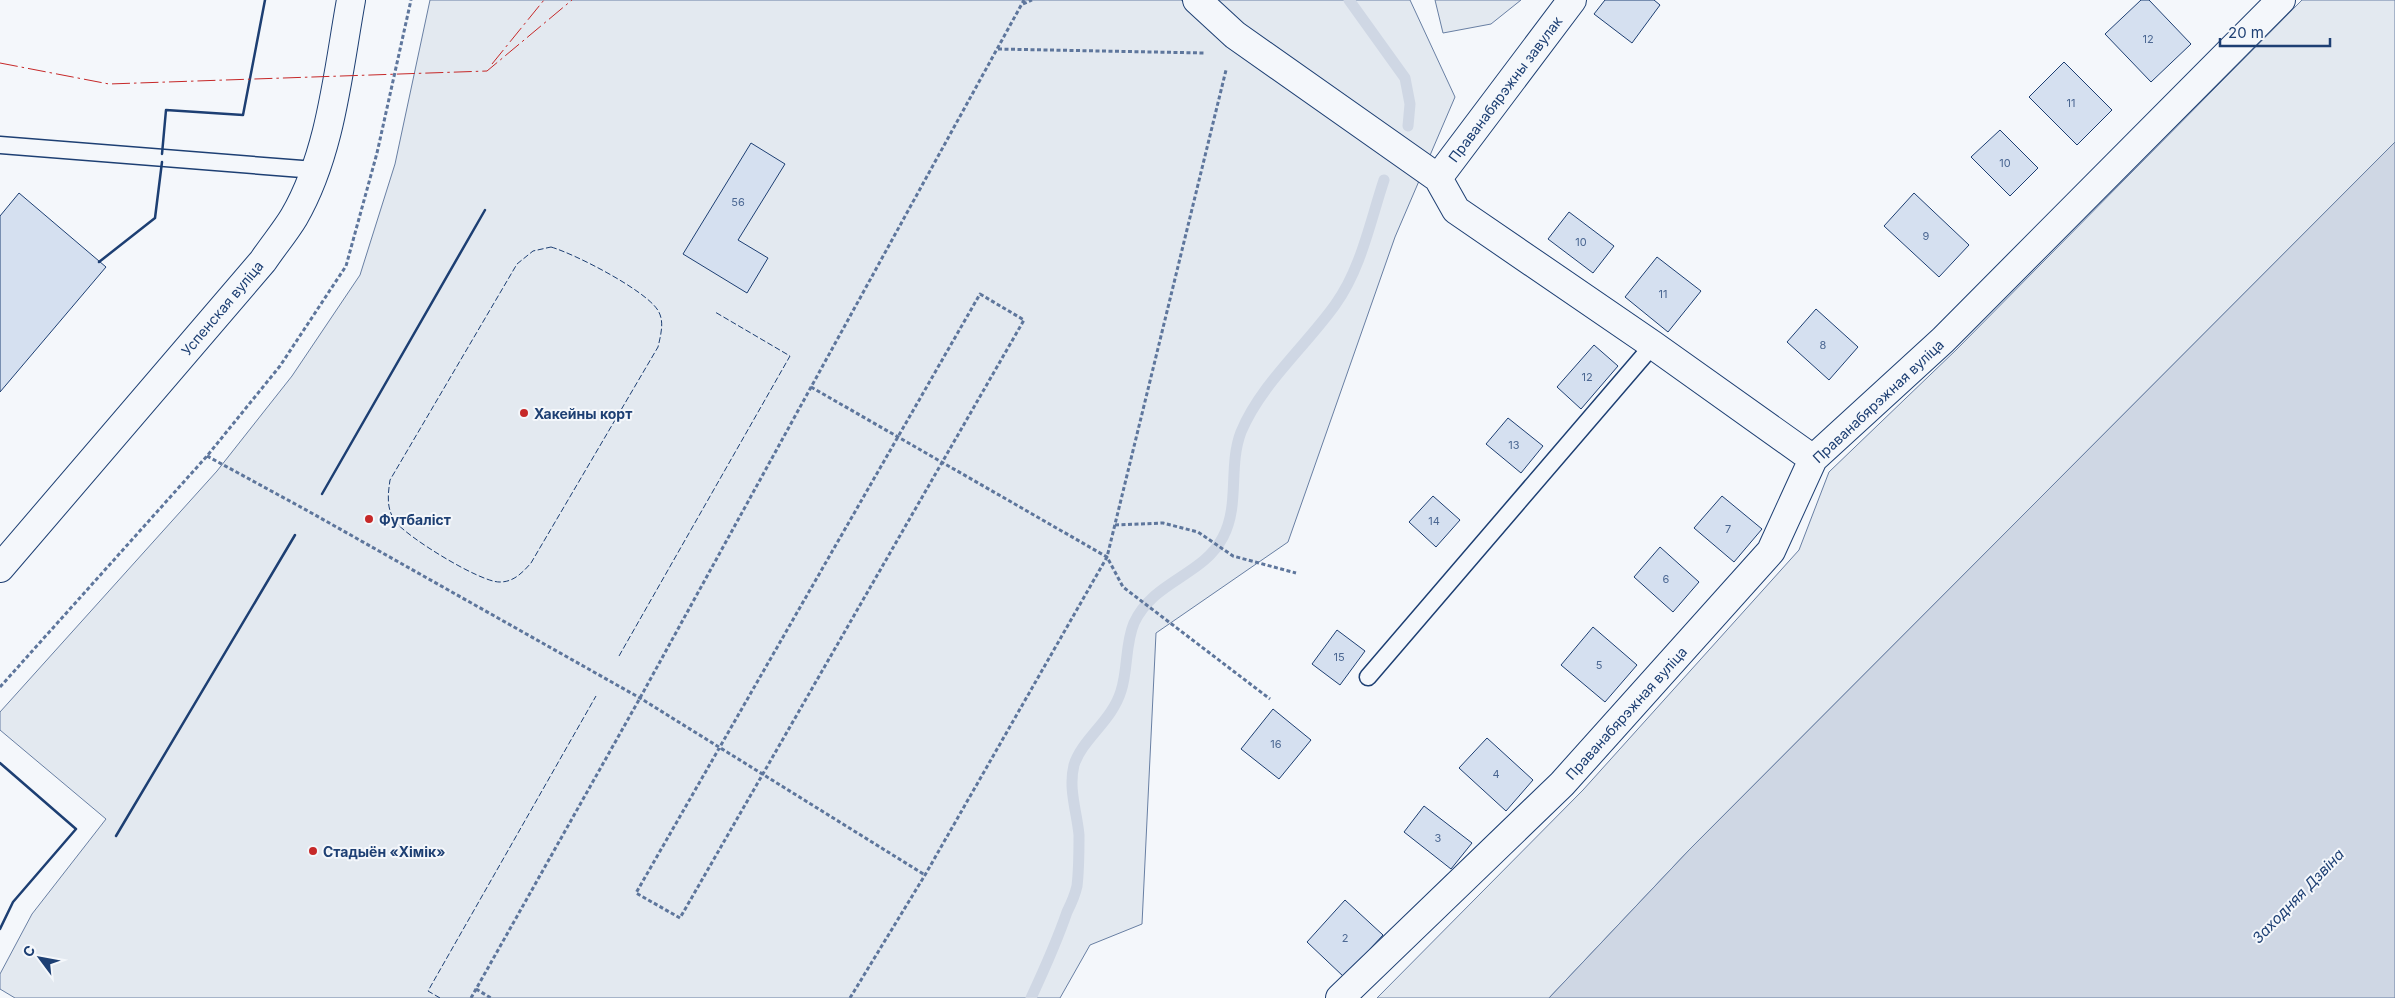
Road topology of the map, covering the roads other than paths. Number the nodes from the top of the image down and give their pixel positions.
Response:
1 (351, 0) edge
2 (1197, 0) edge
3 (1572, 0) edge
4 (2281, 0) edge
5 (0, 144) edge
6 (315, 170) junction
7 (1438, 178) junction
8 (1653, 345) junction
9 (1813, 459) junction
10 (0, 568) edge
11 (1368, 677) dead end
12 (1340, 998) edge

1 - 6 street, Успенская вуліца
2 - 7 street
3 - 7 street, Праванабярэжны завулак
4 - 9 street, Праванабярэжная вуліца
5 - 6 lane
6 - 10 street, Успенская вуліца
7 - 8 street
8 - 9 street
8 - 11 lane
9 - 12 street, Праванабярэжная вуліца

